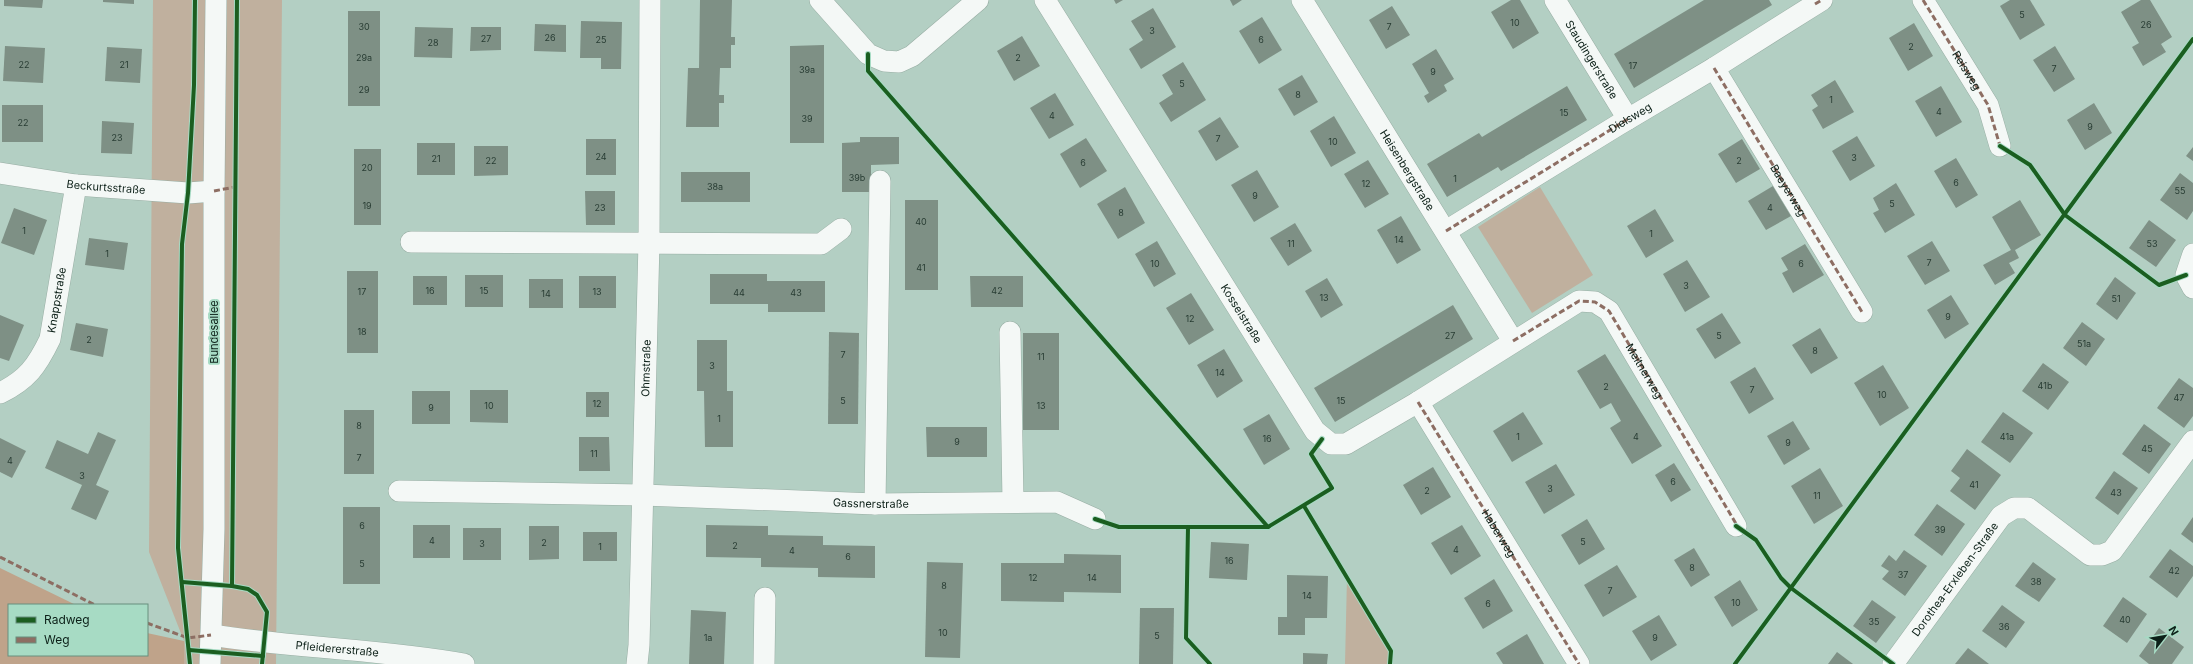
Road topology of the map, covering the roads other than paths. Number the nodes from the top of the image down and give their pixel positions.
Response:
1 (216, 0) edge
2 (650, 0) edge
3 (820, 0) edge
4 (978, 0) edge
5 (1045, 0) edge
6 (1302, 0) edge
7 (1555, 0) edge
8 (1923, 0) edge
9 (1816, 1) edge
10 (1714, 68) junction
11 (1628, 119) junction
12 (2000, 146) dead end
13 (0, 173) edge
14 (880, 181) dead end
15 (76, 185) junction
16 (214, 191) junction
17 (841, 229) dead end
18 (1446, 231) junction
19 (410, 242) dead end
20 (648, 242) junction
21 (2193, 254) edge
22 (2193, 288) edge
23 (1862, 312) dead end
24 (1010, 332) dead end
25 (1513, 341) junction
26 (0, 393) edge
27 (1418, 402) junction
28 (2193, 441) edge
29 (399, 491) dead end
30 (643, 495) junction
31 (1013, 501) junction
32 (875, 504) junction
33 (1094, 518) dead end
34 (1736, 526) dead end
35 (765, 598) dead end
36 (212, 635) junction
37 (416, 660) edge
38 (210, 664) edge
39 (464, 664) edge
40 (637, 664) edge
41 (764, 664) edge
42 (1579, 664) edge
43 (1893, 664) edge

1 - 16 street, Bundesallee
2 - 20 street, Ohmstraße
3 - 4 street
5 - 27 street, Kosselstraße
6 - 18 street, Heisenbergstraße
7 - 11 street, Staudingerstraße
8 - 12 street, Reisweg
9 - 10 street, Dielsweg
10 - 11 street, Dielsweg
10 - 23 street, Baeyerweg
11 - 18 street, Dielsweg
13 - 15 street, Beckurtsstraße
14 - 32 street
15 - 16 street, Beckurtsstraße
15 - 26 street, Knappstraße
16 - 36 street, Bundesallee
17 - 20 street
18 - 25 street, Heisenbergstraße
19 - 20 street
20 - 30 street, Ohmstraße
21 - 22 street
24 - 31 street
25 - 27 street, Kosselstraße
25 - 34 street, Meitnerweg
27 - 42 street, Haberweg
28 - 43 street, Dorothea-Erxleben-Straße
29 - 30 street
30 - 32 street, Gassnerstraße
30 - 40 street, Ohmstraße
31 - 32 street, Gassnerstraße
31 - 33 street, Gassnerstraße
35 - 41 street
36 - 37 street, Pfleidererstraße
36 - 38 street, Bundesallee
37 - 39 street, Pfleidererstraße

